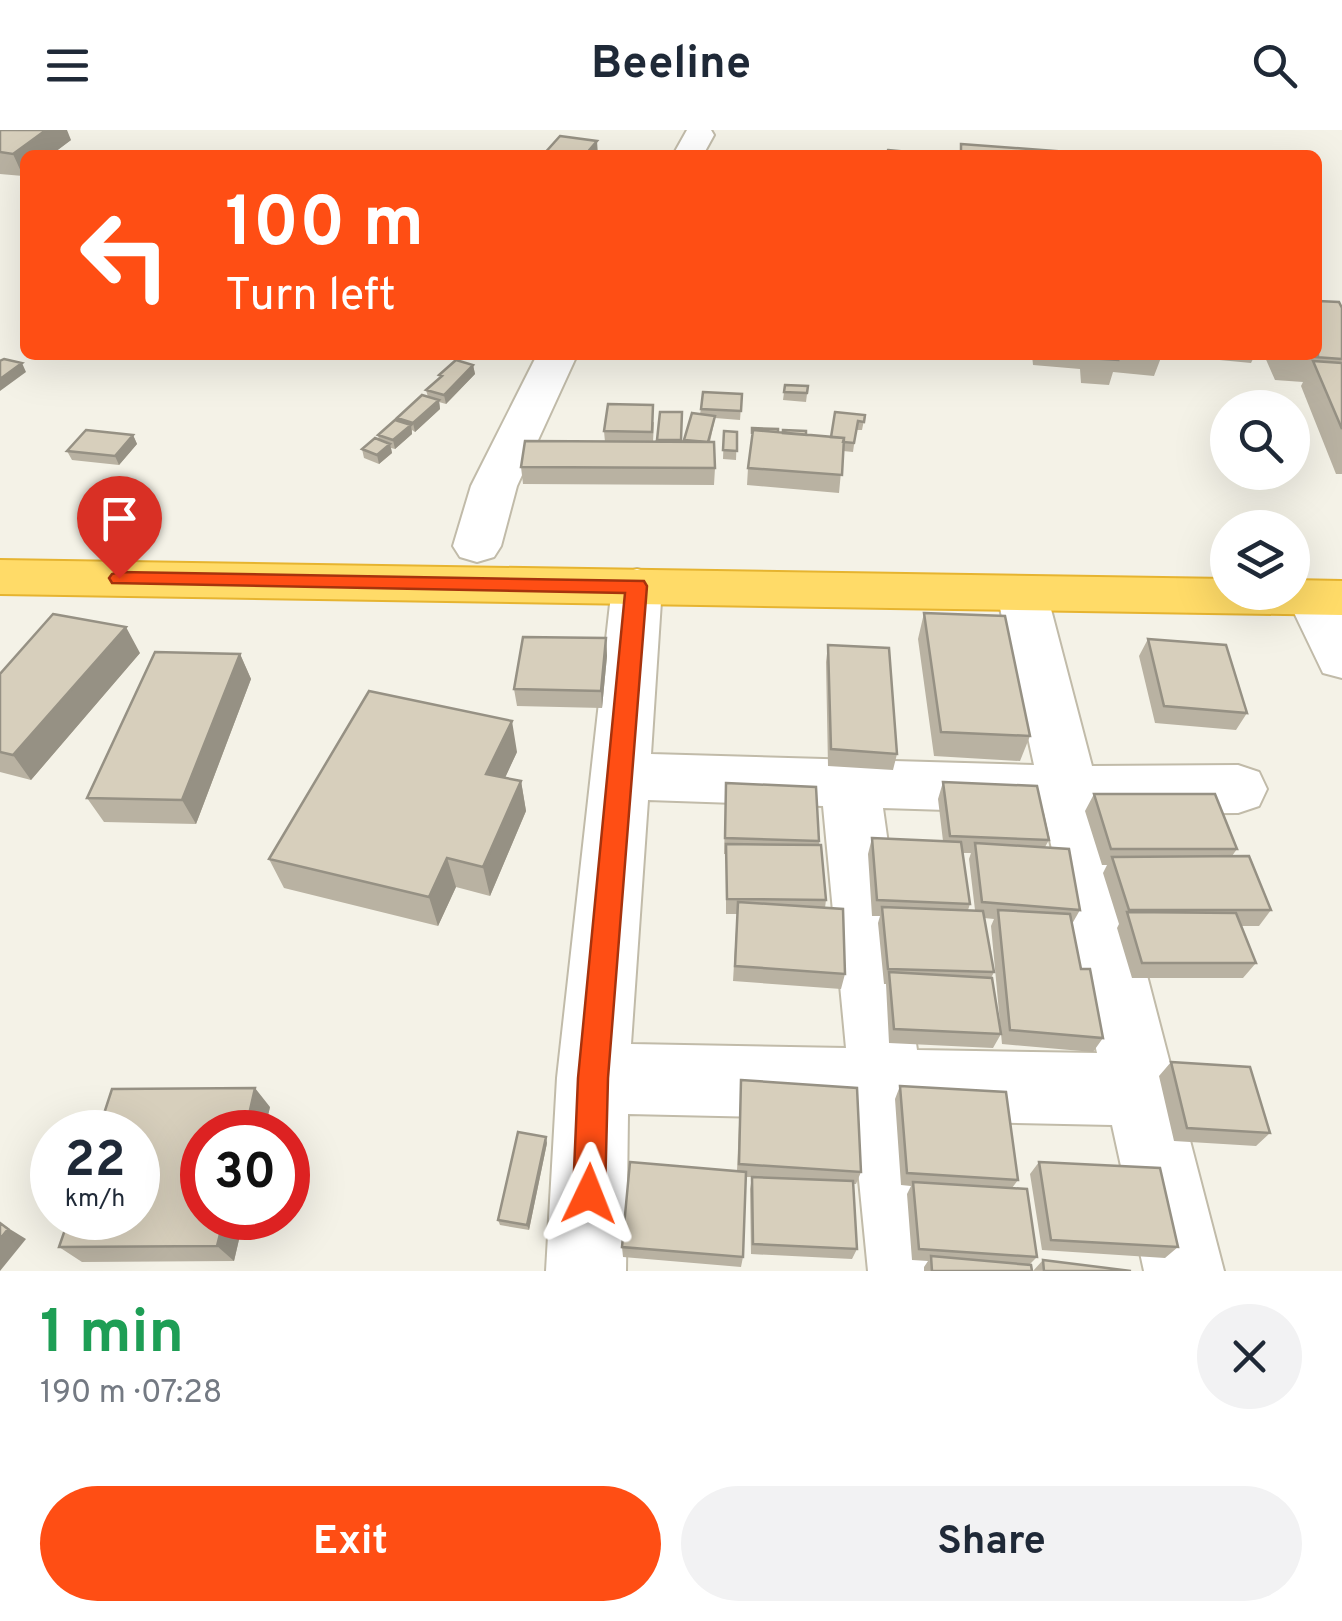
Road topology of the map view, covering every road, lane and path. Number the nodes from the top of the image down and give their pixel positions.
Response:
1 (555, 360) edge
2 (0, 538) edge
3 (477, 546) junction
4 (1210, 560) edge
5 (0, 577) edge
6 (1322, 580) edge
7 (636, 586) junction
8 (1022, 594) junction
9 (1342, 659) edge
10 (620, 776) junction
11 (850, 782) junction
12 (1238, 789) dead end
13 (1069, 790) junction
14 (593, 1078) junction
15 (886, 1084) junction
16 (1138, 1090) junction
17 (586, 1271) edge
18 (908, 1271) edge
19 (1184, 1271) edge

1 - 3 street
2 - 3 highway
3 - 4 highway
5 - 7 highway
6 - 8 highway
6 - 9 street
7 - 8 highway
7 - 10 street
8 - 13 street
10 - 11 street
10 - 14 street
11 - 13 street
11 - 15 street
12 - 13 street
13 - 16 street
14 - 15 street
14 - 17 street
15 - 16 street
15 - 18 street
16 - 19 street

